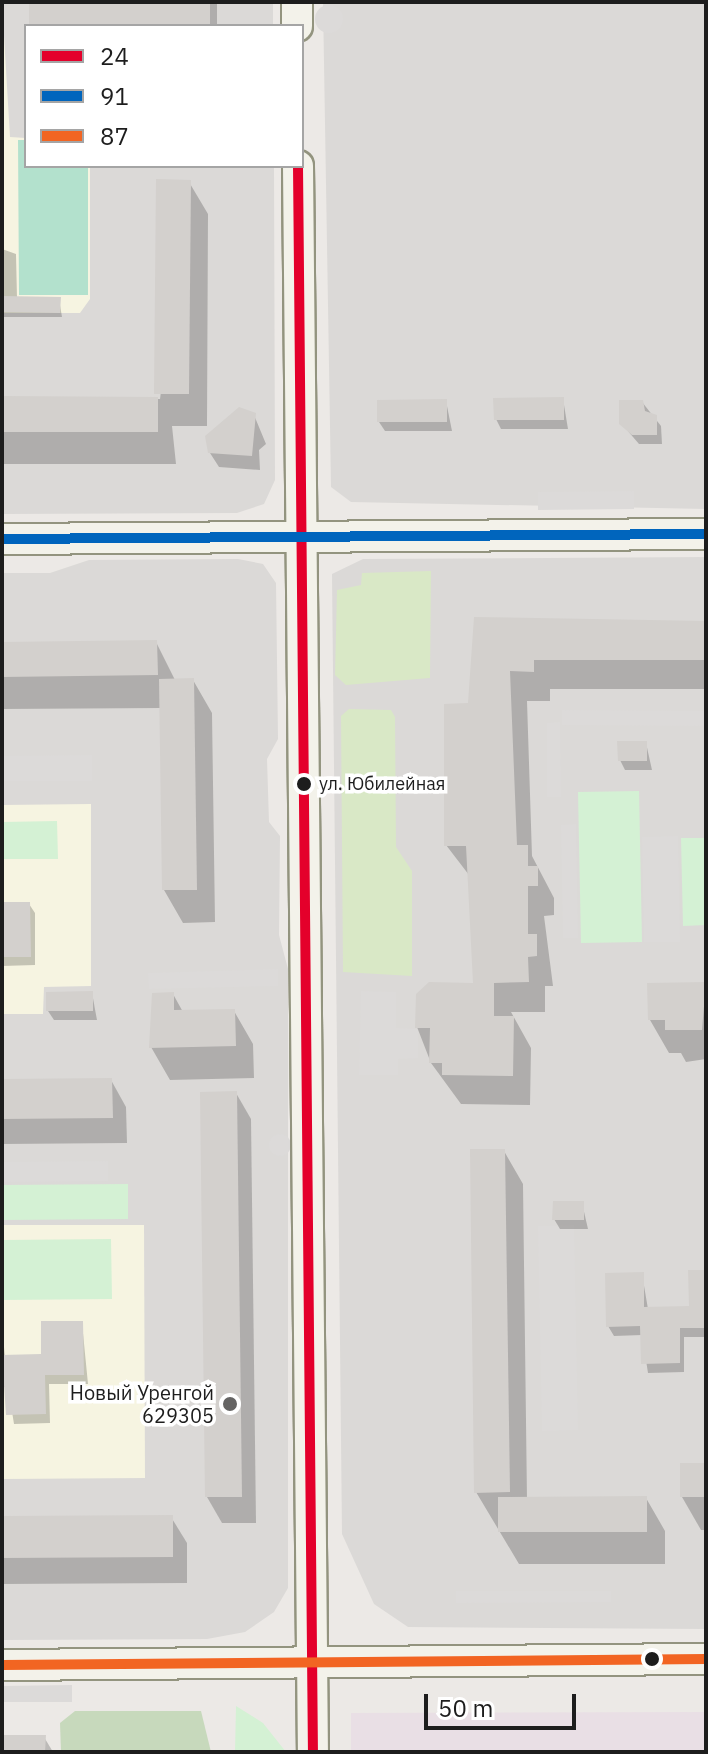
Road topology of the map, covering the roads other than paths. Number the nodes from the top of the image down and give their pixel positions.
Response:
1 (297, 2) edge
2 (297, 24) edge
3 (298, 168) edge
4 (706, 534) edge
5 (303, 536) junction
6 (2, 539) edge
7 (706, 1659) edge
8 (313, 1663) junction
9 (2, 1665) edge
10 (313, 1752) edge

1 - 2 main road
3 - 5 main road
4 - 5 main road
5 - 6 main road
5 - 8 main road
7 - 8 main road
8 - 9 main road
8 - 10 main road

